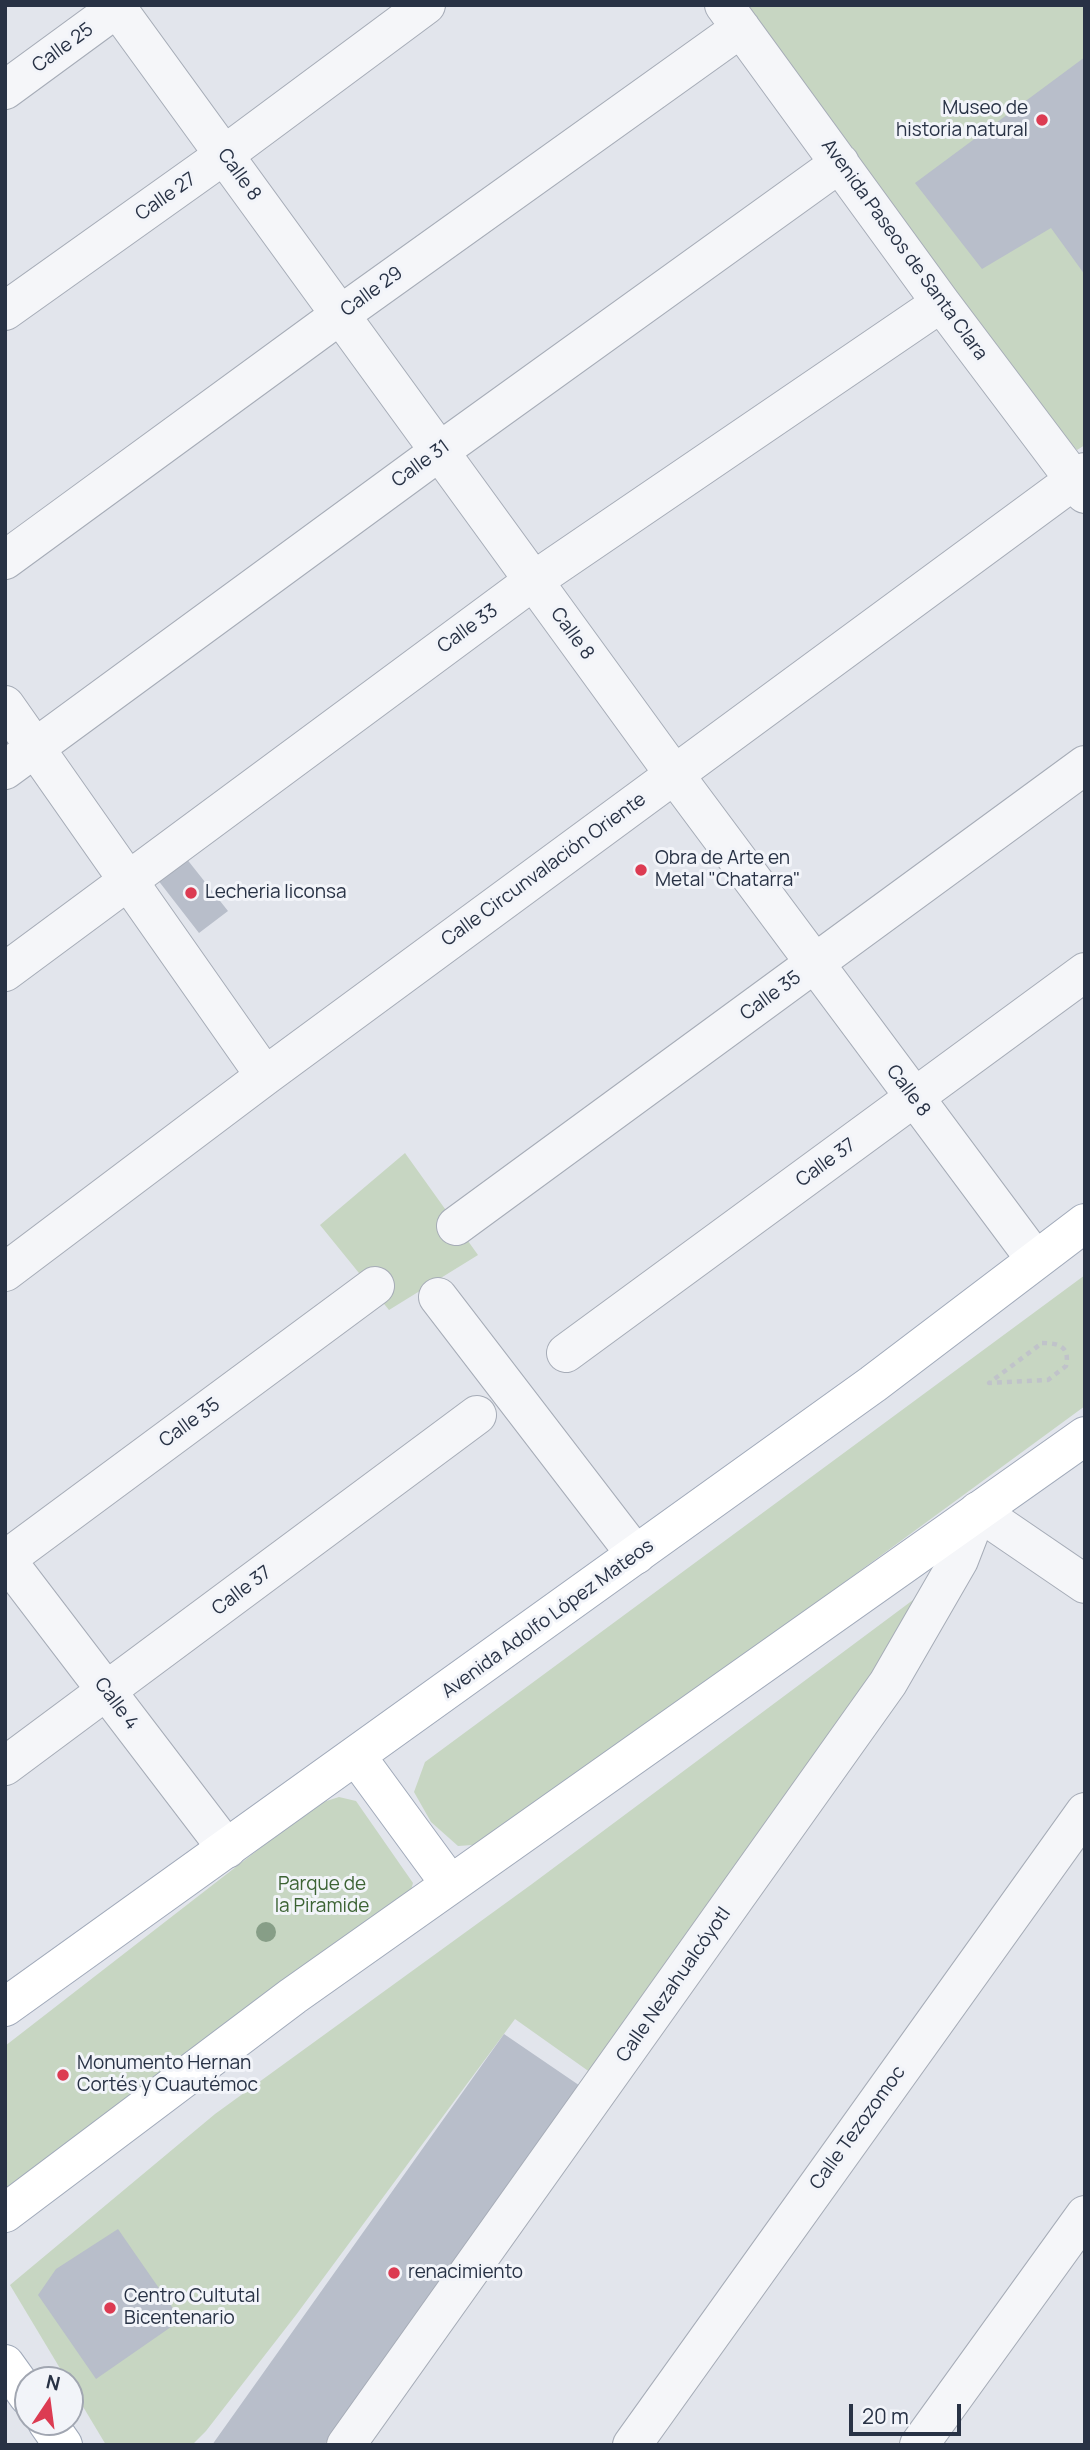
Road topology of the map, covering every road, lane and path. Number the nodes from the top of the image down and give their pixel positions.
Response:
1 (426, 5) edge
2 (118, 6) edge
3 (732, 17) edge
4 (5, 90) edge
5 (224, 155) junction
6 (840, 163) junction
7 (941, 303) junction
8 (5, 311) edge
9 (340, 315) junction
10 (440, 451) junction
11 (1081, 482) edge
12 (5, 560) edge
13 (533, 581) junction
14 (5, 705) edge
15 (20, 758) edge
16 (1085, 765) edge
17 (674, 774) junction
18 (127, 881) junction
19 (814, 964) junction
20 (5, 972) edge
21 (1085, 972) edge
22 (265, 1076) junction
23 (914, 1098) junction
24 (1085, 1223) edge
25 (456, 1226) dead end
26 (1035, 1259) junction
27 (5, 1272) edge
28 (375, 1286) dead end
29 (438, 1297) dead end
30 (566, 1353) dead end
31 (989, 1383) joint
32 (477, 1415) dead end
33 (1085, 1436) edge
34 (978, 1511) junction
35 (636, 1555) junction
36 (6, 1559) edge
37 (1085, 1584) edge
38 (107, 1692) junction
39 (357, 1757) junction
40 (5, 1766) edge
41 (1085, 1812) edge
42 (227, 1849) junction
43 (450, 1884) junction
44 (5, 2007) edge
45 (45, 2183) junction
46 (5, 2191) edge
47 (5, 2213) edge
48 (1085, 2215) edge
49 (346, 2445) edge
50 (632, 2445) edge
51 (919, 2445) edge

1 - 5 street, Calle 27
2 - 4 street, Calle 25
2 - 5 street, Calle 8
3 - 6 street, Avenida Paseos de Santa Clara
3 - 9 street, Calle 29
5 - 8 street, Calle 27
5 - 9 street, Calle 8
6 - 7 street, Avenida Paseos de Santa Clara
6 - 10 street, Calle 31
7 - 11 street, Avenida Paseos de Santa Clara
7 - 13 street, Calle 33
9 - 10 street, Calle 8
9 - 12 street, Calle 29
10 - 13 street, Calle 8
10 - 15 street, Calle 31
11 - 17 street, Calle Circunvalación Oriente
13 - 17 street, Calle 8
13 - 18 street, Calle 33
14 - 15 street
15 - 18 street
16 - 19 street, Calle 35
17 - 19 street, Calle 8
17 - 22 street, Calle Circunvalación Oriente
18 - 20 street, Calle 33
18 - 22 street
19 - 23 street, Calle 8
19 - 25 street, Calle 35
21 - 23 street, Calle 37
22 - 27 street, Calle Circunvalación Oriente
23 - 26 street, Calle 8
23 - 30 street, Calle 37
24 - 26 main road, Avenida Adolfo López Mateos
26 - 35 main road, Avenida Adolfo López Mateos
28 - 36 street, Calle 35
29 - 35 street
31 - 31 path
32 - 38 street, Calle 37
33 - 34 main road
34 - 37 street
34 - 43 main road
34 - 49 street, Calle Nezahualcóyotl
35 - 39 main road, Avenida Adolfo López Mateos
36 - 38 street, Calle 4
38 - 40 street, Calle 37
38 - 42 street, Calle 4
39 - 42 main road, Avenida Adolfo López Mateos
39 - 43 main road
41 - 50 street, Calle Tezozomoc
42 - 44 main road, Avenida Adolfo López Mateos
43 - 45 main road
45 - 46 main road
45 - 47 main road
48 - 51 street

